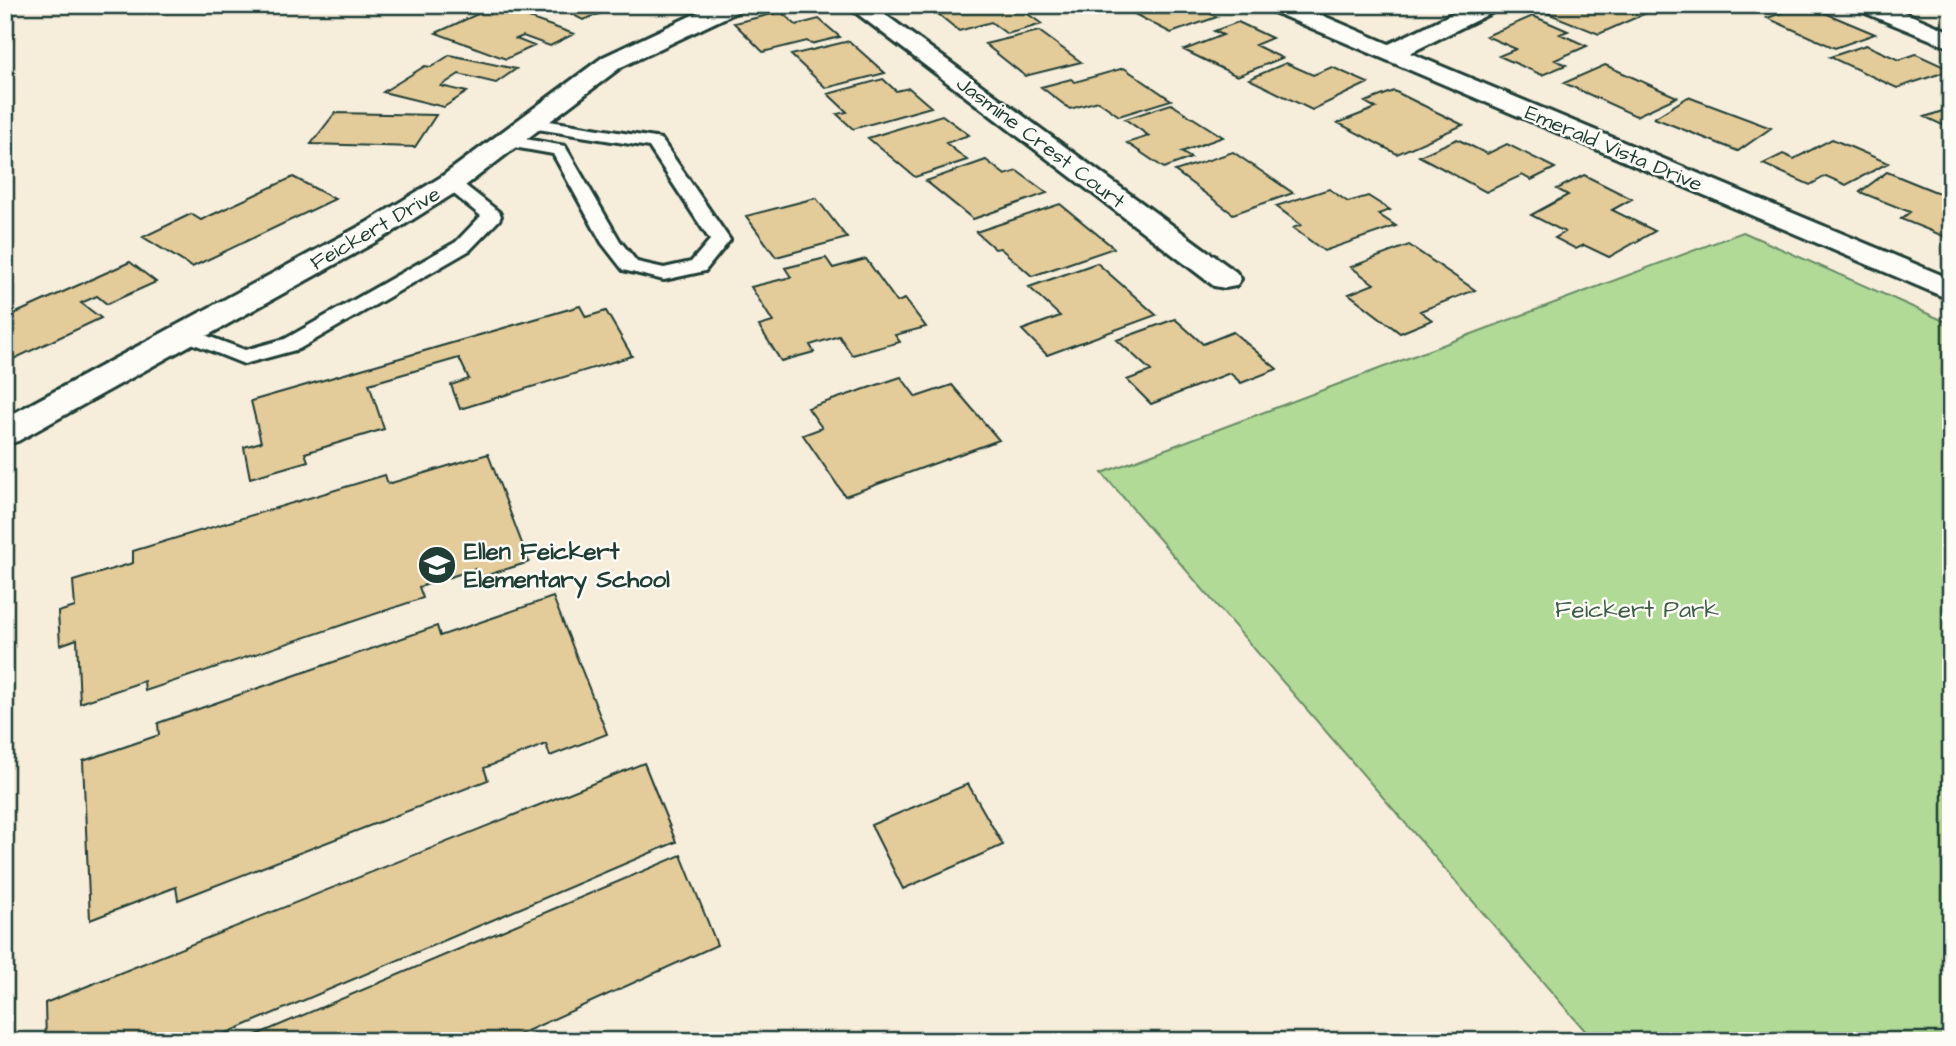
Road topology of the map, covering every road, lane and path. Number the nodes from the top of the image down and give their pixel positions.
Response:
1 (733, 5) edge
2 (857, 5) edge
3 (1277, 5) edge
4 (1489, 5) edge
5 (1866, 5) edge
6 (1951, 41) edge
7 (1390, 53) junction
8 (520, 132) junction
9 (451, 183) junction
10 (1225, 279) dead end
11 (1951, 291) edge
12 (186, 334) junction
13 (5, 433) edge

1 - 8 street, Feickert Drive
2 - 10 street, Jasmine Crest Court
3 - 7 street, Emerald Vista Drive
4 - 7 street
5 - 6 street
7 - 11 street, Emerald Vista Drive
8 - 8 lane
8 - 9 street, Feickert Drive
9 - 12 street, Feickert Drive
9 - 12 lane
12 - 13 street, Feickert Drive

